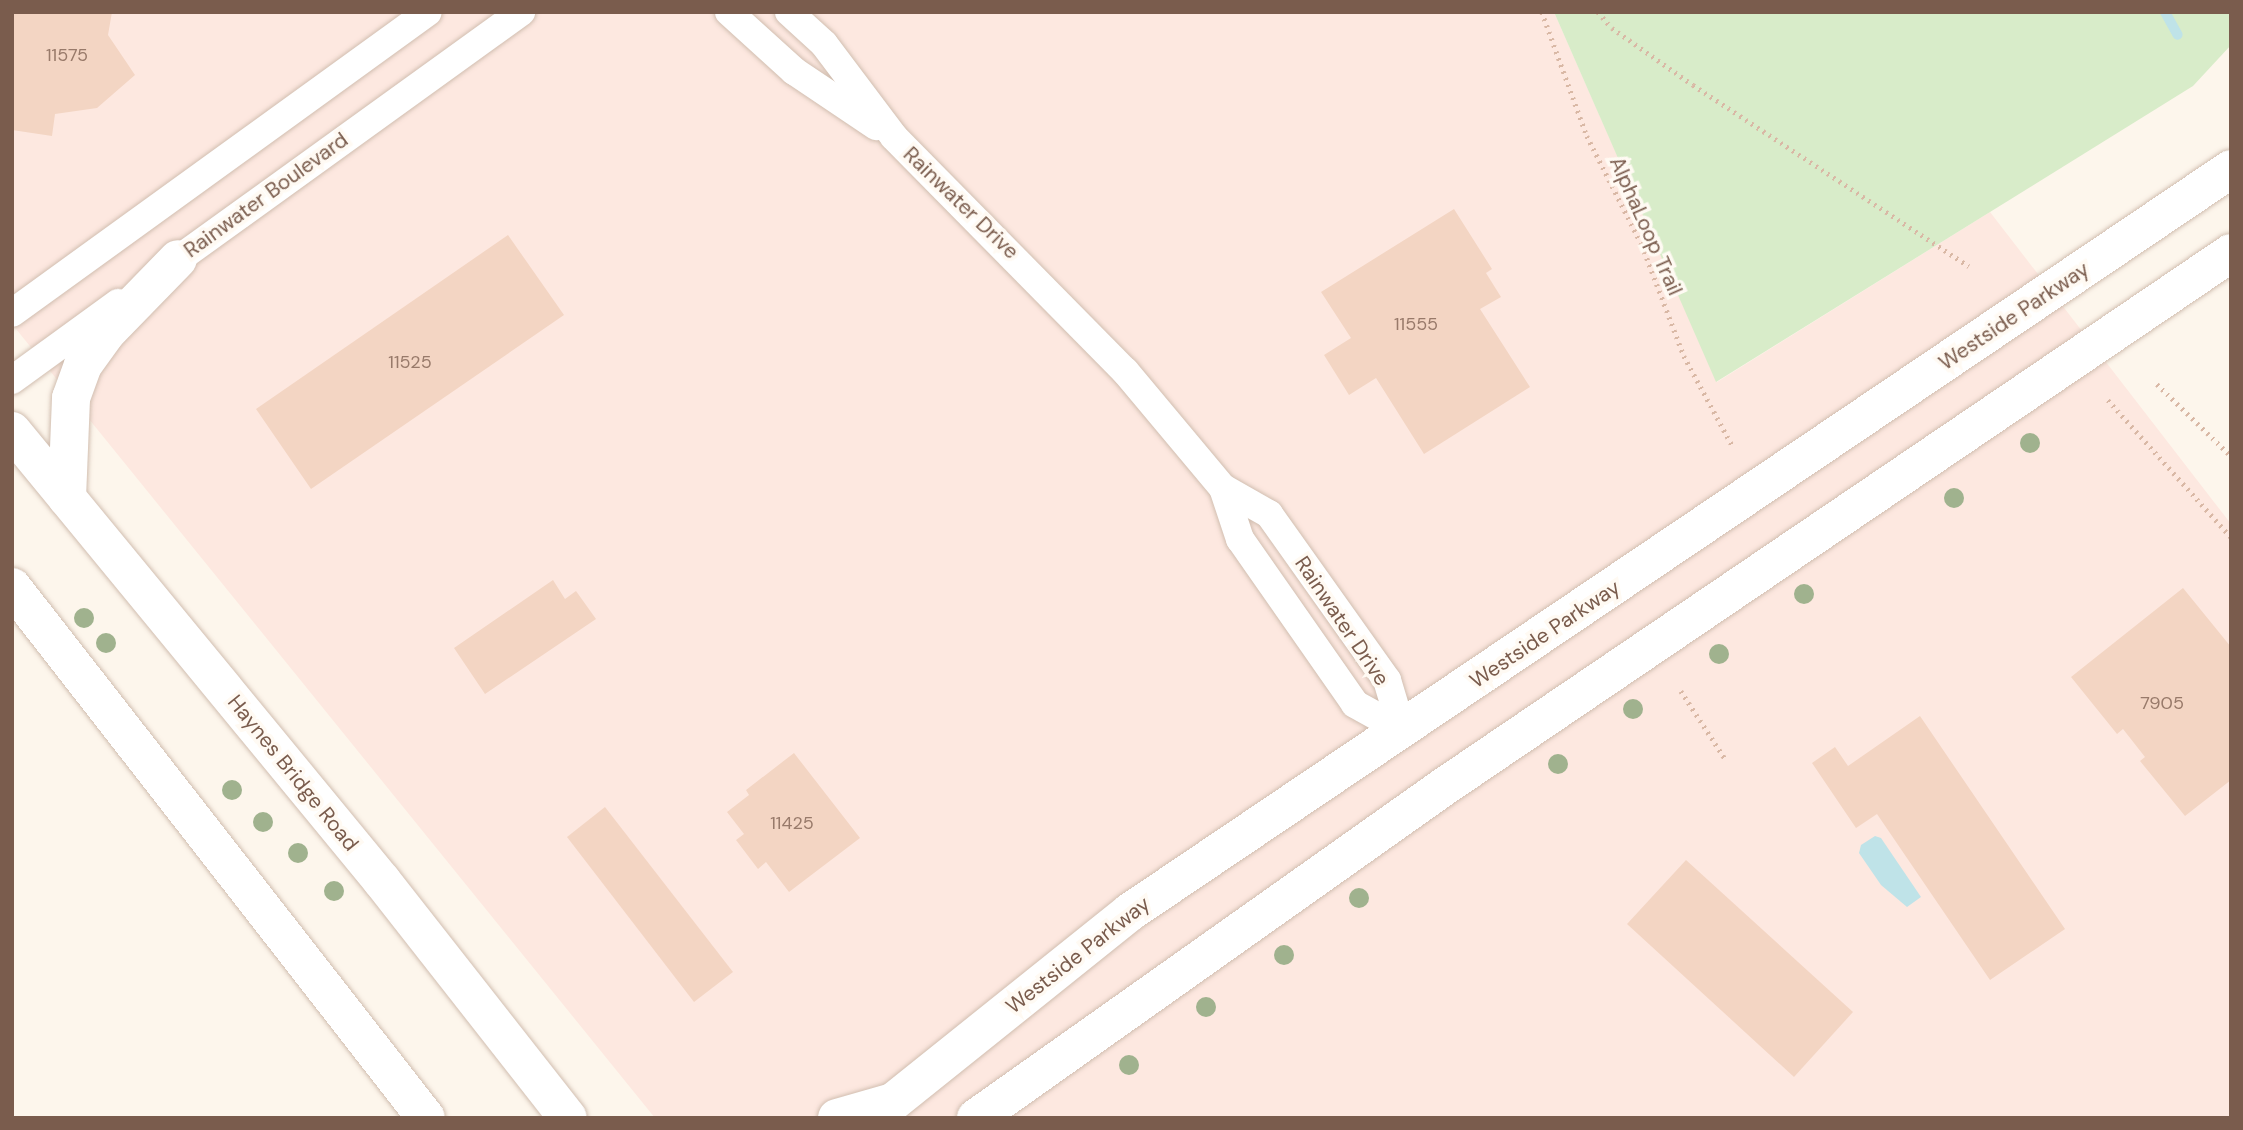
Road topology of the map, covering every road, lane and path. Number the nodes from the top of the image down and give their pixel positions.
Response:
1 (428, 12) edge
2 (521, 12) edge
3 (729, 12) edge
4 (789, 12) edge
5 (1542, 12) edge
6 (1598, 12) edge
7 (894, 137) junction
8 (2231, 169) edge
9 (2231, 253) edge
10 (178, 259) junction
11 (1969, 267) dead end
12 (12, 313) edge
13 (12, 380) edge
14 (2157, 384) dead end
15 (2108, 400) dead end
16 (12, 431) edge
17 (1733, 447) dead end
18 (2231, 456) edge
19 (1223, 488) junction
20 (67, 498) junction
21 (2231, 537) edge
22 (12, 587) edge
23 (1681, 691) dead end
24 (1402, 730) junction
25 (1726, 760) dead end
26 (883, 1110) edge
27 (569, 1116) edge
28 (426, 1118) edge
29 (836, 1118) edge
30 (975, 1118) edge

1 - 12 street
2 - 10 street, Rainwater Boulevard
3 - 7 street, Rainwater Drive
4 - 7 street, Rainwater Drive
5 - 17 path, AlphaLoop Trail
6 - 11 path
7 - 19 street, Rainwater Drive
8 - 24 main road, Westside Parkway
9 - 30 main road
10 - 13 street, Rainwater Boulevard
10 - 20 main road
14 - 18 path
15 - 21 path
16 - 20 main road, Haynes Bridge Road
19 - 24 street, Rainwater Drive
19 - 24 street, Rainwater Drive
20 - 27 main road, Haynes Bridge Road
22 - 28 main road
23 - 25 path
24 - 26 main road, Westside Parkway
26 - 29 main road

